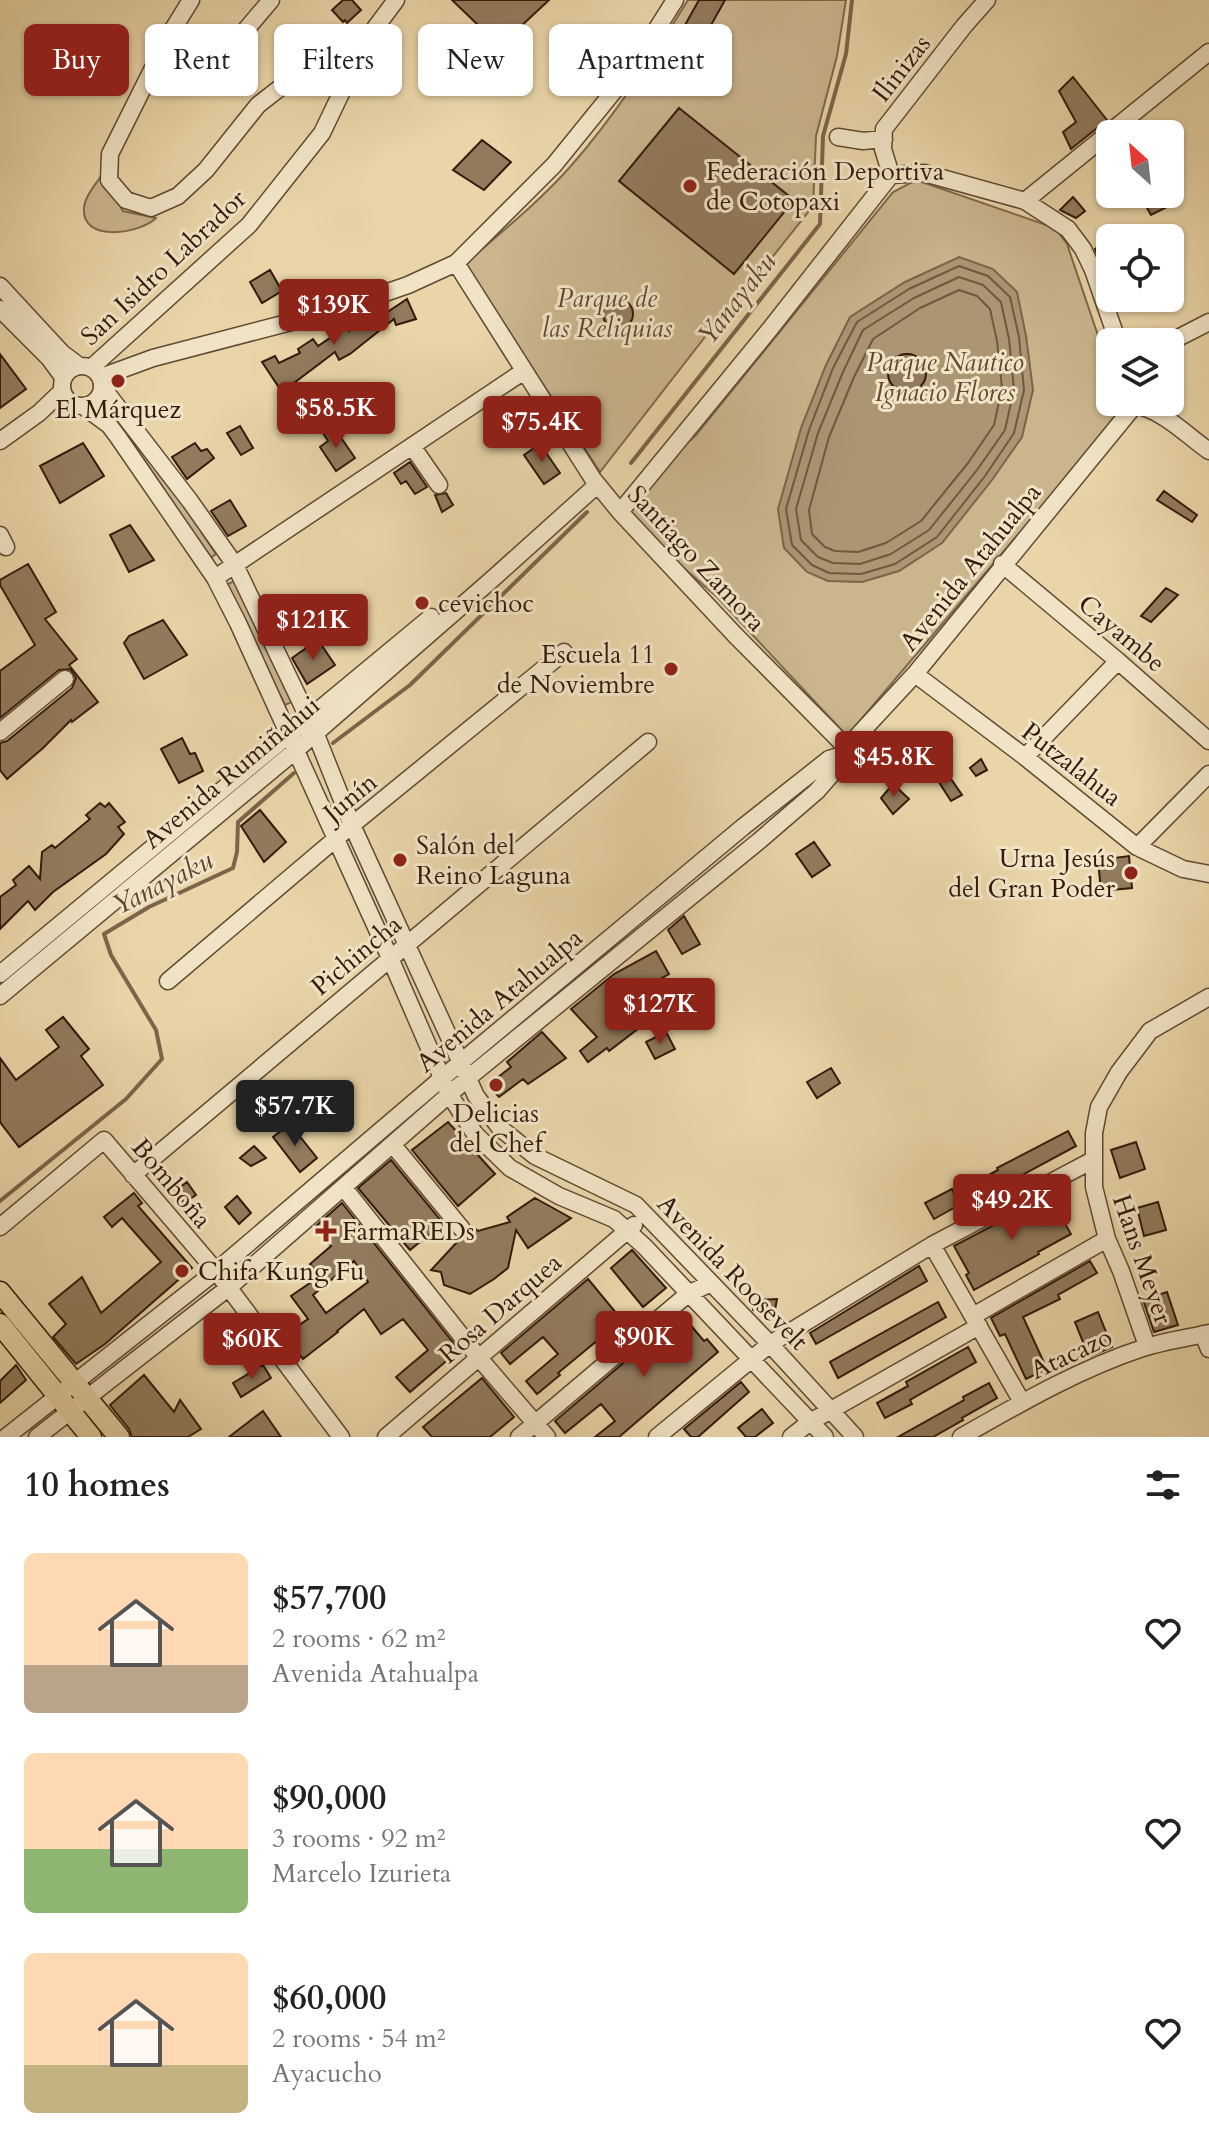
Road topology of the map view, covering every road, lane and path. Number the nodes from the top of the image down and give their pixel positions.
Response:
1 (191, 0) edge
2 (271, 0) edge
3 (396, 0) edge
4 (675, 0) edge
5 (987, 0) edge
6 (251, 24) edge
7 (378, 24) edge
8 (1209, 52) edge
9 (274, 93) edge
10 (340, 96) edge
11 (838, 137) dead end
12 (884, 139) junction
13 (891, 175) junction
14 (1025, 201) junction
15 (456, 263) junction
16 (0, 286) edge
17 (0, 309) edge
18 (1209, 322) edge
19 (1113, 328) edge
20 (1184, 335) edge
21 (524, 371) junction
22 (93, 374) junction
23 (69, 394) junction
24 (1123, 416) edge
25 (1163, 416) edge
26 (0, 441) edge
27 (412, 446) junction
28 (1209, 451) edge
29 (596, 483) junction
30 (439, 485) dead end
31 (618, 510) junction
32 (1002, 564) junction
33 (235, 565) junction
34 (215, 578) junction
35 (564, 652) dead end
36 (1118, 661) junction
37 (915, 674) junction
38 (65, 679) dead end
39 (311, 726) junction
40 (0, 732) edge
41 (1209, 741) edge
42 (648, 742) dead end
43 (291, 744) junction
44 (843, 752) junction
45 (1025, 757) junction
46 (331, 771) junction
47 (1209, 774) edge
48 (310, 783) junction
49 (352, 825) junction
50 (336, 840) junction
51 (1137, 847) junction
52 (1209, 874) edge
53 (406, 944) junction
54 (390, 958) junction
55 (28, 962) junction
56 (0, 974) edge
57 (168, 981) dead end
58 (0, 996) edge
59 (1209, 997) edge
60 (464, 1070) junction
61 (442, 1078) junction
62 (449, 1094) junction
63 (393, 1145) junction
64 (1093, 1160) junction
65 (133, 1175) junction
66 (344, 1188) junction
67 (646, 1216) junction
68 (0, 1227) edge
69 (462, 1229) dead end
70 (627, 1231) junction
71 (1107, 1239) junction
72 (932, 1245) junction
73 (216, 1271) junction
74 (711, 1283) junction
75 (228, 1288) junction
76 (0, 1292) edge
77 (688, 1294) junction
78 (976, 1321) junction
79 (0, 1324) edge
80 (1207, 1339) edge
81 (770, 1344) junction
82 (1147, 1346) junction
83 (479, 1358) junction
84 (752, 1360) junction
85 (81, 1390) junction
86 (1022, 1402) junction
87 (64, 1403) junction
88 (830, 1411) junction
89 (810, 1422) junction
90 (535, 1423) junction
91 (664, 1435) edge
92 (6, 1437) edge
93 (37, 1437) edge
94 (91, 1437) edge
95 (119, 1437) edge
96 (341, 1437) edge
97 (386, 1437) edge
98 (519, 1437) edge
99 (547, 1437) edge
100 (791, 1437) edge
101 (825, 1437) edge
102 (855, 1437) edge
103 (961, 1437) edge

1 - 9 street
2 - 6 street
3 - 7 street, San Isidro Labrador
4 - 15 street
5 - 12 street, Ilinizas
8 - 14 street
10 - 22 street, San Isidro Labrador
11 - 12 street
12 - 13 street, Ilinizas
13 - 14 street
13 - 31 street
14 - 19 street
15 - 21 street, Santiago Zamora
15 - 22 street
16 - 22 street, Avenida Roosevelt
17 - 23 street, Avenida Roosevelt
18 - 20 street
21 - 27 street
21 - 29 street, Santiago Zamora
22 - 23 street
22 - 23 street
22 - 33 street, Avenida Roosevelt
23 - 26 street
23 - 34 street, Avenida Roosevelt
24 - 32 street, Avenida Atahualpa
25 - 28 street
27 - 30 street
27 - 33 street
29 - 31 street, Santiago Zamora
29 - 39 street, Avenida Rumiñahui
31 - 44 street, Santiago Zamora
32 - 36 street, Cayambe
32 - 37 street, Avenida Atahualpa
33 - 34 street
33 - 39 street, Avenida Roosevelt
34 - 43 street, Avenida Roosevelt
35 - 49 street, Junín
36 - 41 street, Cayambe
36 - 45 street
37 - 44 street, Avenida Atahualpa
37 - 45 street, Putzalahua
38 - 40 street
39 - 43 street, Avenida Rumiñahui
39 - 46 street, Avenida Roosevelt
42 - 53 street, Pichincha
43 - 48 street, Avenida Roosevelt
43 - 55 street, Avenida Rumiñahui
44 - 60 street, Avenida Atahualpa
45 - 51 street, Putzalahua
46 - 48 street
46 - 49 street, Avenida Roosevelt
47 - 51 street
48 - 50 street, Avenida Roosevelt
49 - 50 street, Junín
49 - 53 street, Avenida Roosevelt
50 - 54 street, Avenida Roosevelt
50 - 57 street, Junín
51 - 52 street, Putzalahua
53 - 54 street, Pichincha
53 - 60 street, Avenida Roosevelt
54 - 61 street, Avenida Roosevelt
54 - 65 street, Pichincha
55 - 56 street, Avenida Rumiñahui
55 - 58 street, Avenida Rumiñahui
59 - 64 street, Hans Meyer
60 - 61 street, Avenida Atahualpa
60 - 62 street, Avenida Atahualpa
60 - 67 street, Avenida Roosevelt
61 - 62 street, Avenida Roosevelt
61 - 73 street, Avenida Atahualpa
62 - 63 street, Avenida Atahualpa
62 - 70 street, Avenida Roosevelt
63 - 66 street, Avenida Atahualpa
63 - 69 street
64 - 71 street, Hans Meyer
64 - 72 street
65 - 68 street, Bomboña
65 - 73 street, Bomboña
66 - 75 street, Avenida Atahualpa
66 - 83 street
67 - 70 street, Rosa Darquea
67 - 74 street, Avenida Roosevelt
70 - 77 street, Avenida Roosevelt
70 - 83 street, Rosa Darquea
71 - 78 street
71 - 82 street, Hans Meyer
72 - 78 street
72 - 81 street
73 - 75 street, Bomboña
73 - 85 street, Avenida Atahualpa
74 - 77 street
74 - 81 street, Avenida Roosevelt
75 - 85 street, Avenida Atahualpa
75 - 96 street, Bomboña
76 - 85 main road
77 - 84 street, Avenida Roosevelt
77 - 90 street
78 - 86 street
78 - 88 street
79 - 87 main road
80 - 82 street, Atacazo
81 - 84 street
81 - 88 street, Avenida Roosevelt
82 - 86 street, Atacazo
83 - 90 street
83 - 97 street, Rosa Darquea
84 - 89 street, Avenida Roosevelt
84 - 91 street
85 - 87 street, Avenida Atahualpa
85 - 95 main road
86 - 103 street, Atacazo
87 - 92 street, Avenida Atahualpa
87 - 93 street, Avenida Atahualpa
87 - 94 main road
88 - 89 street
88 - 102 street, Avenida Roosevelt
89 - 100 street
89 - 101 street, Avenida Roosevelt
90 - 98 street
90 - 99 street

